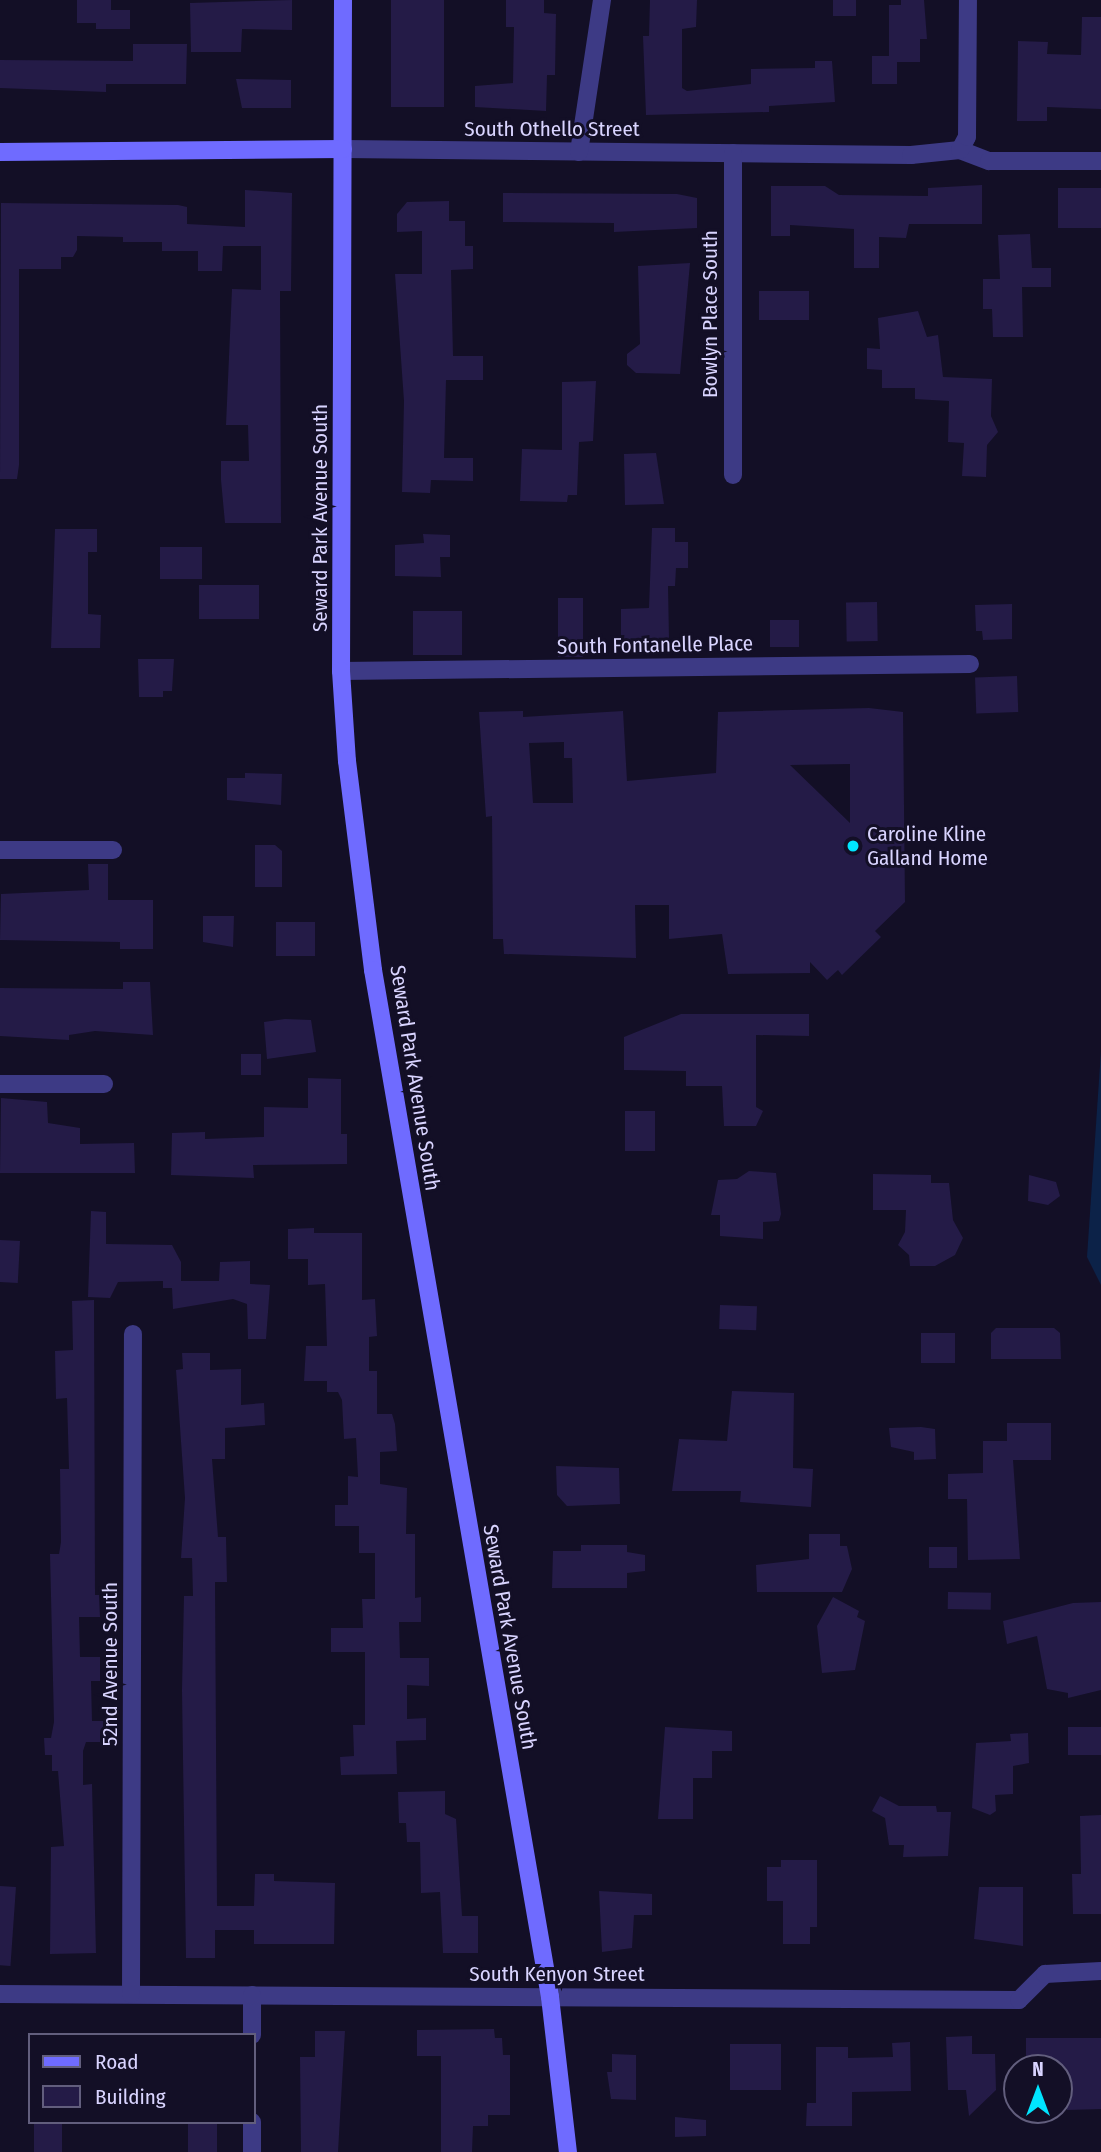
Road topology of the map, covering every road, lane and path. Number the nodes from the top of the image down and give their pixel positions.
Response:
1 (343, 0) edge
2 (602, 0) edge
3 (968, 0) edge
4 (343, 149) junction
5 (960, 150) junction
6 (0, 152) edge
7 (579, 152) junction
8 (733, 153) junction
9 (1101, 162) edge
10 (733, 475) dead end
11 (970, 664) dead end
12 (341, 671) junction
13 (0, 849) edge
14 (113, 850) dead end
15 (0, 1084) edge
16 (104, 1084) dead end
17 (133, 1334) dead end
18 (1101, 1971) edge
19 (0, 1994) edge
20 (131, 1994) junction
21 (252, 1996) junction
22 (550, 1997) junction
23 (252, 2033) edge
24 (252, 2124) edge
25 (252, 2152) edge
26 (568, 2152) edge

1 - 4 main road, Seward Park Avenue South
2 - 7 street
3 - 5 street
4 - 6 main road, South Othello Street
4 - 7 street, South Othello Street
4 - 12 main road, Seward Park Avenue South
5 - 8 street, South Othello Street
5 - 9 street, South Othello Street
7 - 8 street, South Othello Street
8 - 10 street, Bowlyn Place South
11 - 12 street, South Fontanelle Place
12 - 22 main road, Seward Park Avenue South
13 - 14 street
15 - 16 street
17 - 20 street, 52nd Avenue South
18 - 22 street, South Kenyon Street
19 - 20 street, South Kenyon Street
20 - 21 street, South Kenyon Street
21 - 22 street, South Kenyon Street
21 - 23 street
22 - 26 main road, Seward Park Avenue South
24 - 25 street

